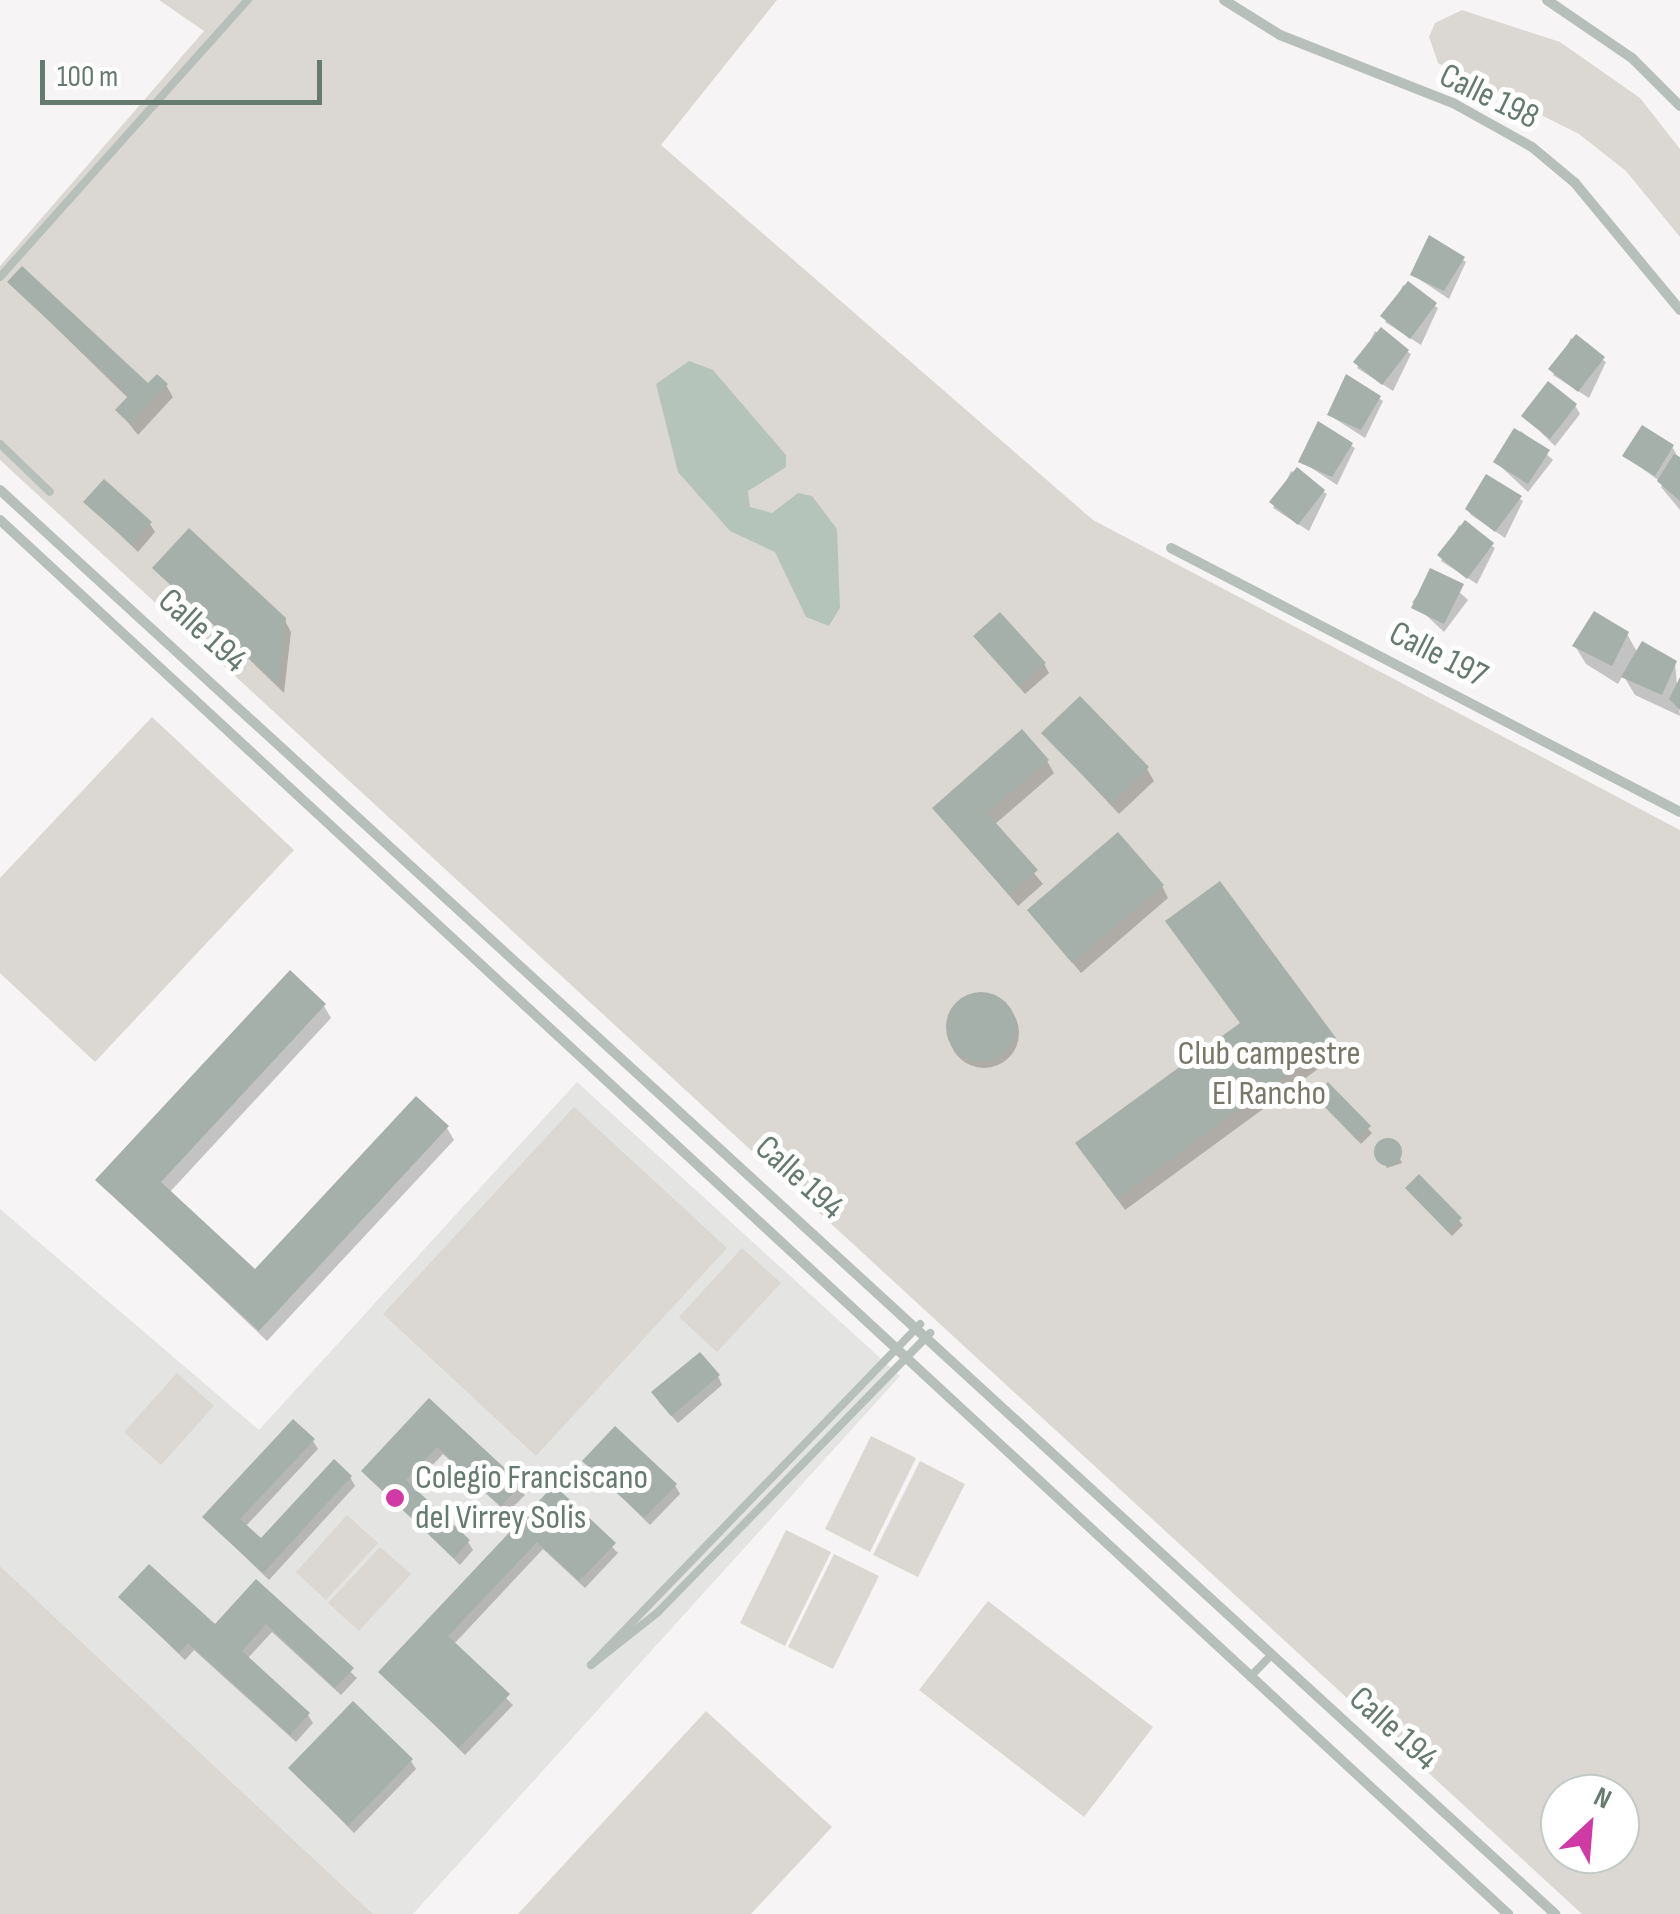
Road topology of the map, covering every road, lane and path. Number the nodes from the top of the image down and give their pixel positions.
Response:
1 (248, 0) edge
2 (1224, 0) edge
3 (1547, 0) edge
4 (1680, 106) edge
5 (0, 277) edge
6 (1680, 310) edge
7 (0, 444) edge
8 (0, 490) edge
9 (50, 492) dead end
10 (22, 504) junction
11 (0, 522) edge
12 (1171, 548) dead end
13 (1680, 812) edge
14 (920, 1324) junction
15 (930, 1333) junction
16 (896, 1348) junction
17 (906, 1357) junction
18 (1271, 1655) junction
19 (1249, 1679) junction
20 (1508, 1914) edge
21 (1555, 1914) edge

1 - 5 lane
2 - 6 street, Calle 198
3 - 4 street
7 - 9 lane
8 - 10 street, Calle 194
10 - 11 lane
10 - 14 street, Calle 194
11 - 16 street, Calle 194
12 - 13 street, Calle 197
14 - 15 street, Calle 194
14 - 16 lane
15 - 17 lane
15 - 18 street, Calle 194
16 - 17 street, Calle 194
16 - 17 lane
17 - 19 street, Calle 194
18 - 19 lane
18 - 21 street, Calle 194
19 - 20 street, Calle 194

